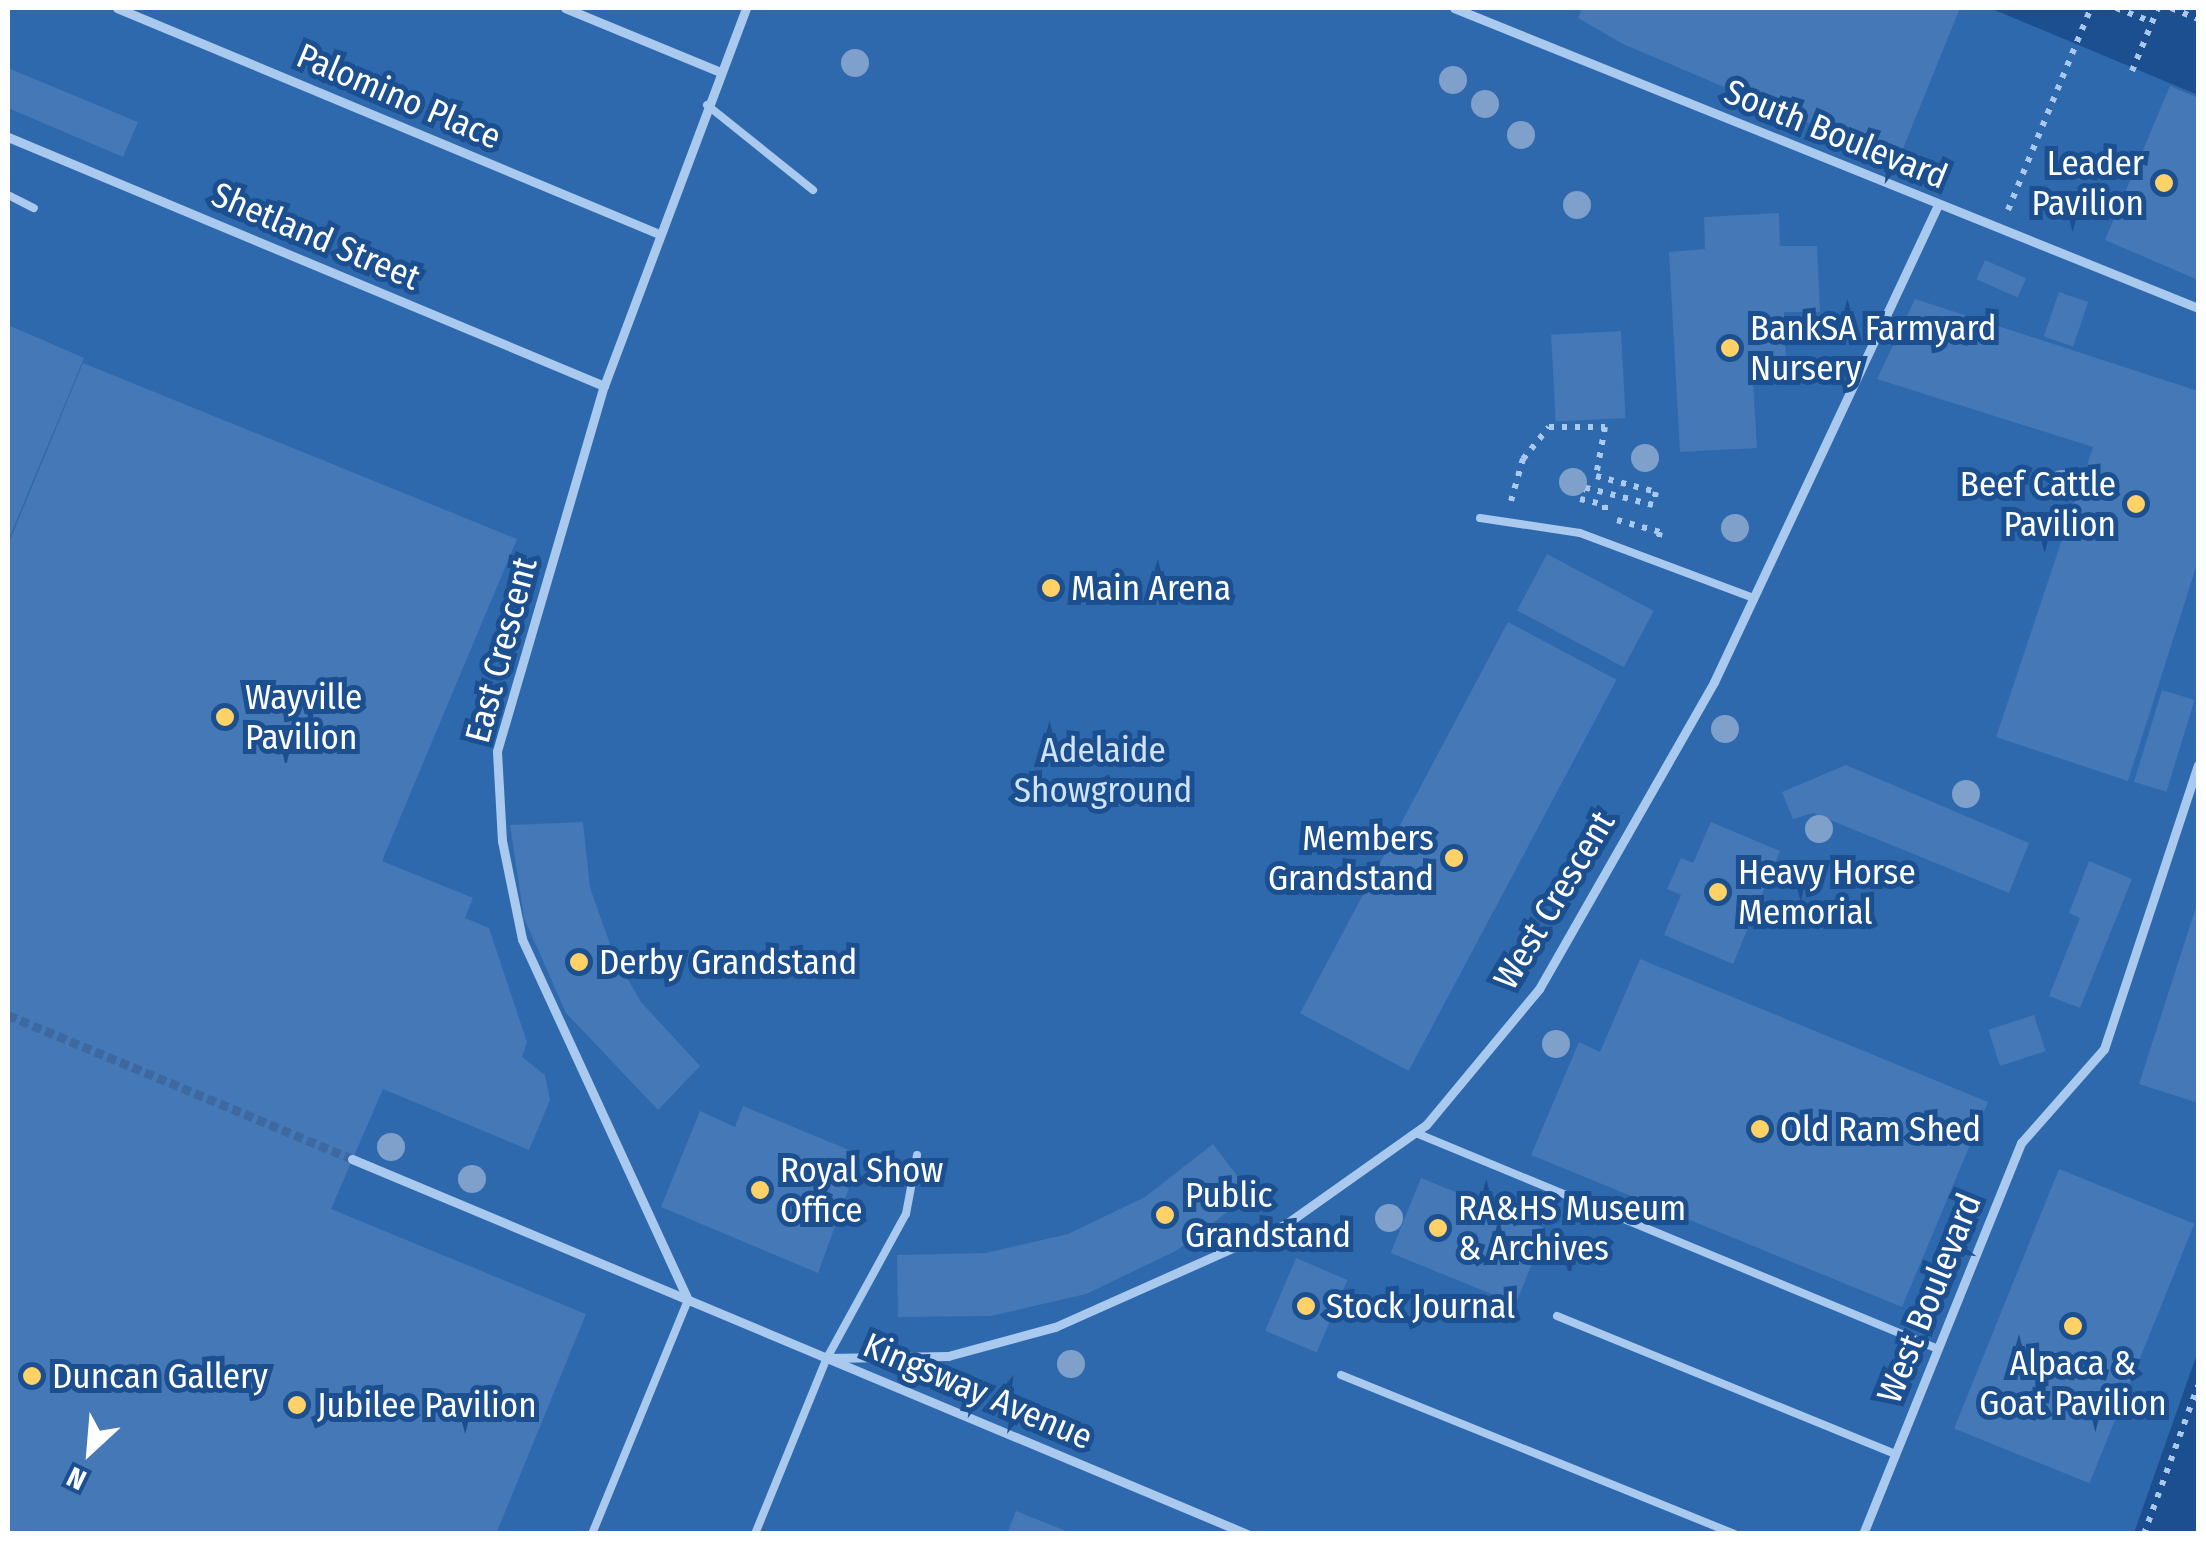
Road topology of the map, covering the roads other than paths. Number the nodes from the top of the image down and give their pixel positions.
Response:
1 (117, 8) edge
2 (566, 8) edge
3 (746, 8) edge
4 (1454, 8) edge
5 (720, 72) junction
6 (707, 105) junction
7 (8, 137) edge
8 (813, 190) dead end
9 (8, 195) edge
10 (1938, 205) junction
11 (34, 208) dead end
12 (660, 234) junction
13 (2198, 308) edge
14 (604, 386) junction
15 (1480, 518) dead end
16 (1754, 598) junction
17 (2198, 765) edge
18 (1416, 1132) junction
19 (917, 1154) dead end
20 (352, 1160) tunnel mouth
21 (688, 1300) junction
22 (1557, 1316) dead end
23 (1938, 1349) junction
24 (827, 1358) junction
25 (1342, 1374) dead end
26 (1896, 1454) junction
27 (592, 1534) edge
28 (754, 1534) edge
29 (1247, 1534) edge
30 (1735, 1534) edge
31 (1863, 1534) edge

1 - 12 street, Palomino Place
2 - 5 street
3 - 5 street, East Crescent
4 - 10 street, South Boulevard
5 - 6 street, East Crescent
6 - 8 lane
6 - 12 street, East Crescent
7 - 14 street, Shetland Street
9 - 11 lane
10 - 13 street, South Boulevard
10 - 16 street, West Crescent
12 - 14 street, East Crescent
14 - 21 street, East Crescent
15 - 16 lane
16 - 18 street, West Crescent
17 - 23 street, West Boulevard
18 - 23 lane
18 - 24 street, West Crescent
19 - 24 lane
20 - 21 street, Kingsway Avenue
21 - 24 street, Kingsway Avenue
21 - 27 lane
22 - 26 lane
23 - 26 street, West Boulevard
24 - 28 lane
24 - 29 street, Kingsway Avenue
25 - 30 lane
26 - 31 street, West Boulevard

